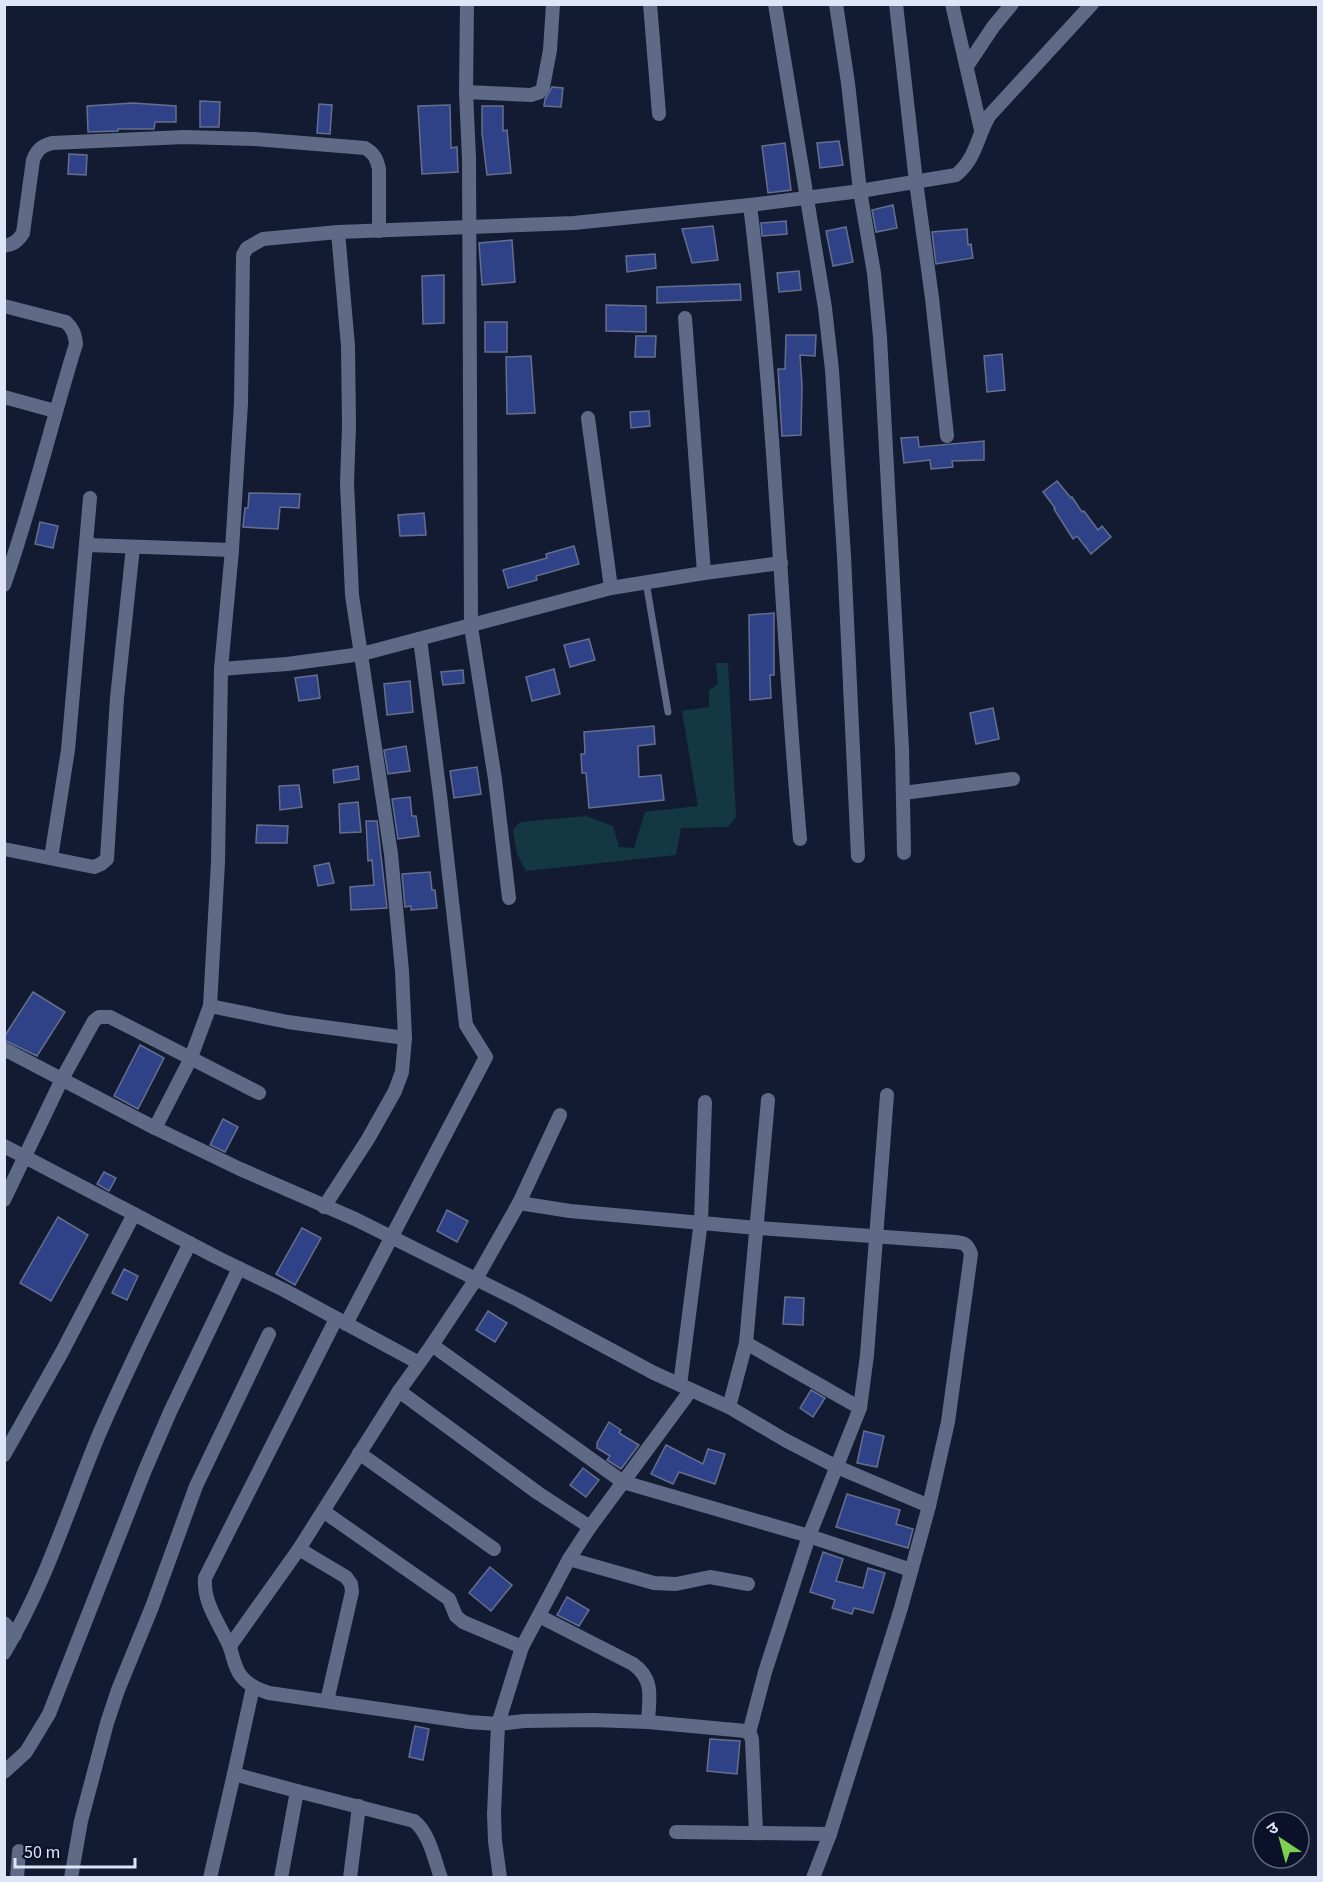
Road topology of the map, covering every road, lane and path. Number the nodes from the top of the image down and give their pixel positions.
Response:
1 (467, 4) edge
2 (553, 4) edge
3 (650, 4) edge
4 (775, 4) edge
5 (836, 4) edge
6 (896, 4) edge
7 (952, 4) edge
8 (1012, 4) edge
9 (1092, 4) edge
10 (967, 66) junction
11 (465, 92) junction
12 (659, 114) dead end
13 (981, 130) junction
14 (916, 182) junction
15 (860, 191) junction
16 (807, 197) junction
17 (750, 205) junction
18 (469, 227) junction
19 (379, 231) junction
20 (338, 232) junction
21 (4, 246) edge
22 (4, 306) edge
23 (685, 318) dead end
24 (4, 398) edge
25 (55, 411) junction
26 (588, 418) dead end
27 (947, 436) dead end
28 (90, 498) dead end
29 (87, 545) junction
30 (133, 547) junction
31 (232, 550) junction
32 (781, 563) junction
33 (704, 573) junction
34 (645, 582) junction
35 (4, 585) edge
36 (611, 588) junction
37 (471, 627) junction
38 (420, 639) junction
39 (362, 654) junction
40 (221, 669) junction
41 (668, 712) dead end
42 (1013, 779) dead end
43 (903, 792) junction
44 (800, 839) dead end
45 (4, 849) edge
46 (904, 853) dead end
47 (858, 856) dead end
48 (51, 858) junction
49 (509, 898) dead end
50 (210, 1006) junction
51 (405, 1038) junction
52 (4, 1049) edge
53 (190, 1060) junction
54 (62, 1078) junction
55 (259, 1093) dead end
56 (887, 1095) dead end
57 (768, 1100) dead end
58 (705, 1102) dead end
59 (561, 1115) dead end
60 (155, 1128) junction
61 (4, 1146) edge
62 (25, 1156) junction
63 (4, 1200) edge
64 (519, 1203) junction
65 (324, 1206) junction
66 (134, 1214) junction
67 (701, 1221) junction
68 (757, 1228) junction
69 (876, 1235) junction
70 (392, 1237) junction
71 (190, 1243) junction
72 (239, 1268) junction
73 (476, 1279) junction
74 (341, 1322) junction
75 (269, 1334) dead end
76 (746, 1343) junction
77 (432, 1346) junction
78 (419, 1363) junction
79 (686, 1388) junction
80 (399, 1391) junction
81 (729, 1407) junction
82 (860, 1408) junction
83 (359, 1453) junction
84 (4, 1455) edge
85 (837, 1467) junction
86 (623, 1482) junction
87 (929, 1506) junction
88 (323, 1511) junction
89 (590, 1527) junction
90 (809, 1536) junction
91 (299, 1549) junction
92 (494, 1549) dead end
93 (569, 1559) junction
94 (911, 1570) junction
95 (748, 1584) dead end
96 (539, 1616) junction
97 (4, 1623) edge
98 (15, 1635) junction
99 (230, 1646) junction
100 (522, 1647) junction
101 (4, 1653) edge
102 (253, 1687) junction
103 (327, 1701) junction
104 (648, 1722) junction
105 (498, 1724) junction
106 (748, 1733) junction
107 (4, 1772) edge
108 (234, 1774) junction
109 (297, 1791) junction
110 (359, 1806) junction
111 (676, 1832) dead end
112 (756, 1832) junction
113 (830, 1834) junction
114 (19, 1851) dead end
115 (17, 1878) edge
116 (70, 1878) edge
117 (210, 1878) edge
118 (282, 1878) edge
119 (350, 1878) edge
120 (441, 1878) edge
121 (500, 1878) edge
122 (813, 1878) edge

1 - 11 street
2 - 11 street
3 - 12 street
4 - 16 street
5 - 15 street
6 - 14 street
7 - 10 street
8 - 10 street
9 - 13 street
10 - 13 street
11 - 18 street
13 - 14 street
14 - 15 street
14 - 27 street
15 - 16 street
15 - 43 street
16 - 17 street
16 - 47 street
17 - 18 street
17 - 32 street
18 - 19 street
18 - 37 street
19 - 20 street
19 - 21 street
20 - 31 street
20 - 39 street
22 - 25 street
23 - 33 street
24 - 25 street
25 - 35 street
26 - 36 street
28 - 29 street
29 - 30 street
29 - 48 street
30 - 31 street
30 - 48 street
31 - 40 street
32 - 33 street
32 - 44 street
33 - 34 street
34 - 36 street
34 - 41 lane
36 - 37 street
37 - 38 street
37 - 49 street
38 - 39 street
38 - 70 street
39 - 40 street
39 - 51 street
40 - 50 street
42 - 43 street
43 - 46 street
45 - 48 street
50 - 51 street
50 - 53 street
51 - 65 street
52 - 54 street
53 - 54 street
53 - 55 street
53 - 60 street
54 - 60 street
54 - 62 street
56 - 69 street
57 - 68 street
58 - 67 street
59 - 64 street
60 - 65 street
61 - 62 street
62 - 63 street
62 - 66 street
64 - 67 street
64 - 73 street
65 - 70 street
66 - 71 street
66 - 84 street
67 - 68 street
67 - 79 street
68 - 69 street
68 - 76 street
69 - 82 street
69 - 87 street
70 - 73 street
70 - 74 street
71 - 72 street
71 - 98 street
72 - 74 street
72 - 107 street
73 - 77 street
73 - 79 street
74 - 78 street
74 - 99 street
75 - 116 street
76 - 81 street
76 - 82 street
77 - 78 street
77 - 86 street
78 - 80 street
79 - 81 street
79 - 86 street
80 - 83 street
80 - 89 street
81 - 85 street
82 - 85 street
83 - 88 street
83 - 92 street
85 - 87 street
85 - 90 street
86 - 89 street
86 - 90 street
87 - 94 street
88 - 91 street
88 - 100 street
89 - 93 street
90 - 94 street
90 - 106 street
91 - 99 street
91 - 103 street
93 - 95 street
93 - 96 street
94 - 113 street
96 - 100 street
96 - 104 street
97 - 98 street
98 - 101 street
99 - 102 street
100 - 105 street
102 - 103 street
102 - 108 street
103 - 105 street
104 - 105 street
104 - 106 street
105 - 121 street
106 - 112 street
108 - 109 street
108 - 117 street
109 - 110 street
109 - 118 street
110 - 119 street
110 - 120 street
111 - 112 street
112 - 113 street
113 - 122 street
114 - 115 street

